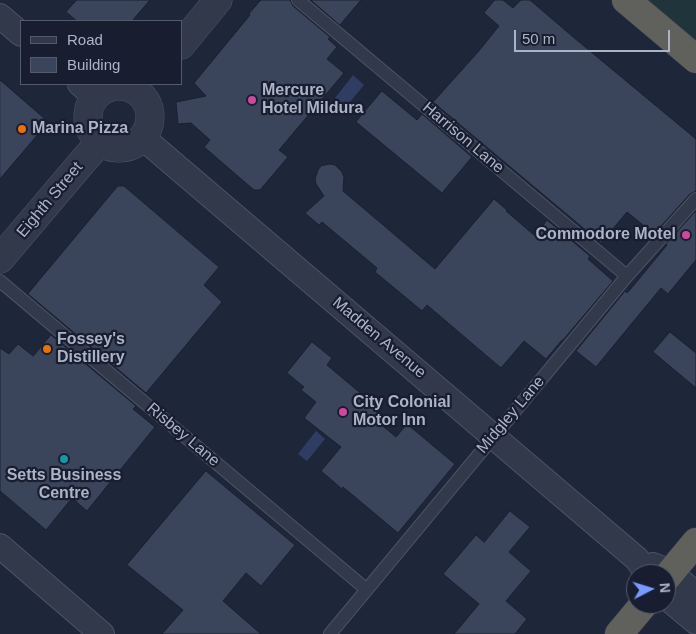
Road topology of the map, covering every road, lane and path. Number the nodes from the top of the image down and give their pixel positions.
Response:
1 (218, 0) edge
2 (298, 0) edge
3 (626, 0) edge
4 (0, 16) edge
5 (20, 33) edge
6 (182, 44) edge
7 (696, 59) edge
8 (145, 89) edge
9 (88, 90) edge
10 (143, 138) junction
11 (100, 142) junction
12 (696, 199) edge
13 (0, 259) edge
14 (627, 276) junction
15 (0, 281) edge
16 (494, 436) junction
17 (696, 542) edge
18 (0, 546) edge
19 (643, 564) edge
20 (671, 564) edge
21 (676, 585) edge
22 (366, 590) junction
23 (696, 595) edge
24 (676, 598) edge
25 (636, 614) edge
26 (696, 622) edge
27 (102, 634) edge
28 (330, 634) edge
29 (619, 634) edge

1 - 6 street
2 - 14 lane, Harrison Lane
3 - 7 highway
4 - 5 street
8 - 9 street
8 - 10 street
9 - 11 street
10 - 11 street
10 - 16 street, Madden Avenue
11 - 13 street, Eighth Street
12 - 14 lane, Midgley Lane
14 - 16 lane, Midgley Lane
15 - 22 lane, Risbey Lane
16 - 19 street, Madden Avenue
16 - 22 lane, Midgley Lane
17 - 20 highway
18 - 27 street
21 - 23 street
22 - 28 lane, Midgley Lane
24 - 26 street
25 - 29 highway

